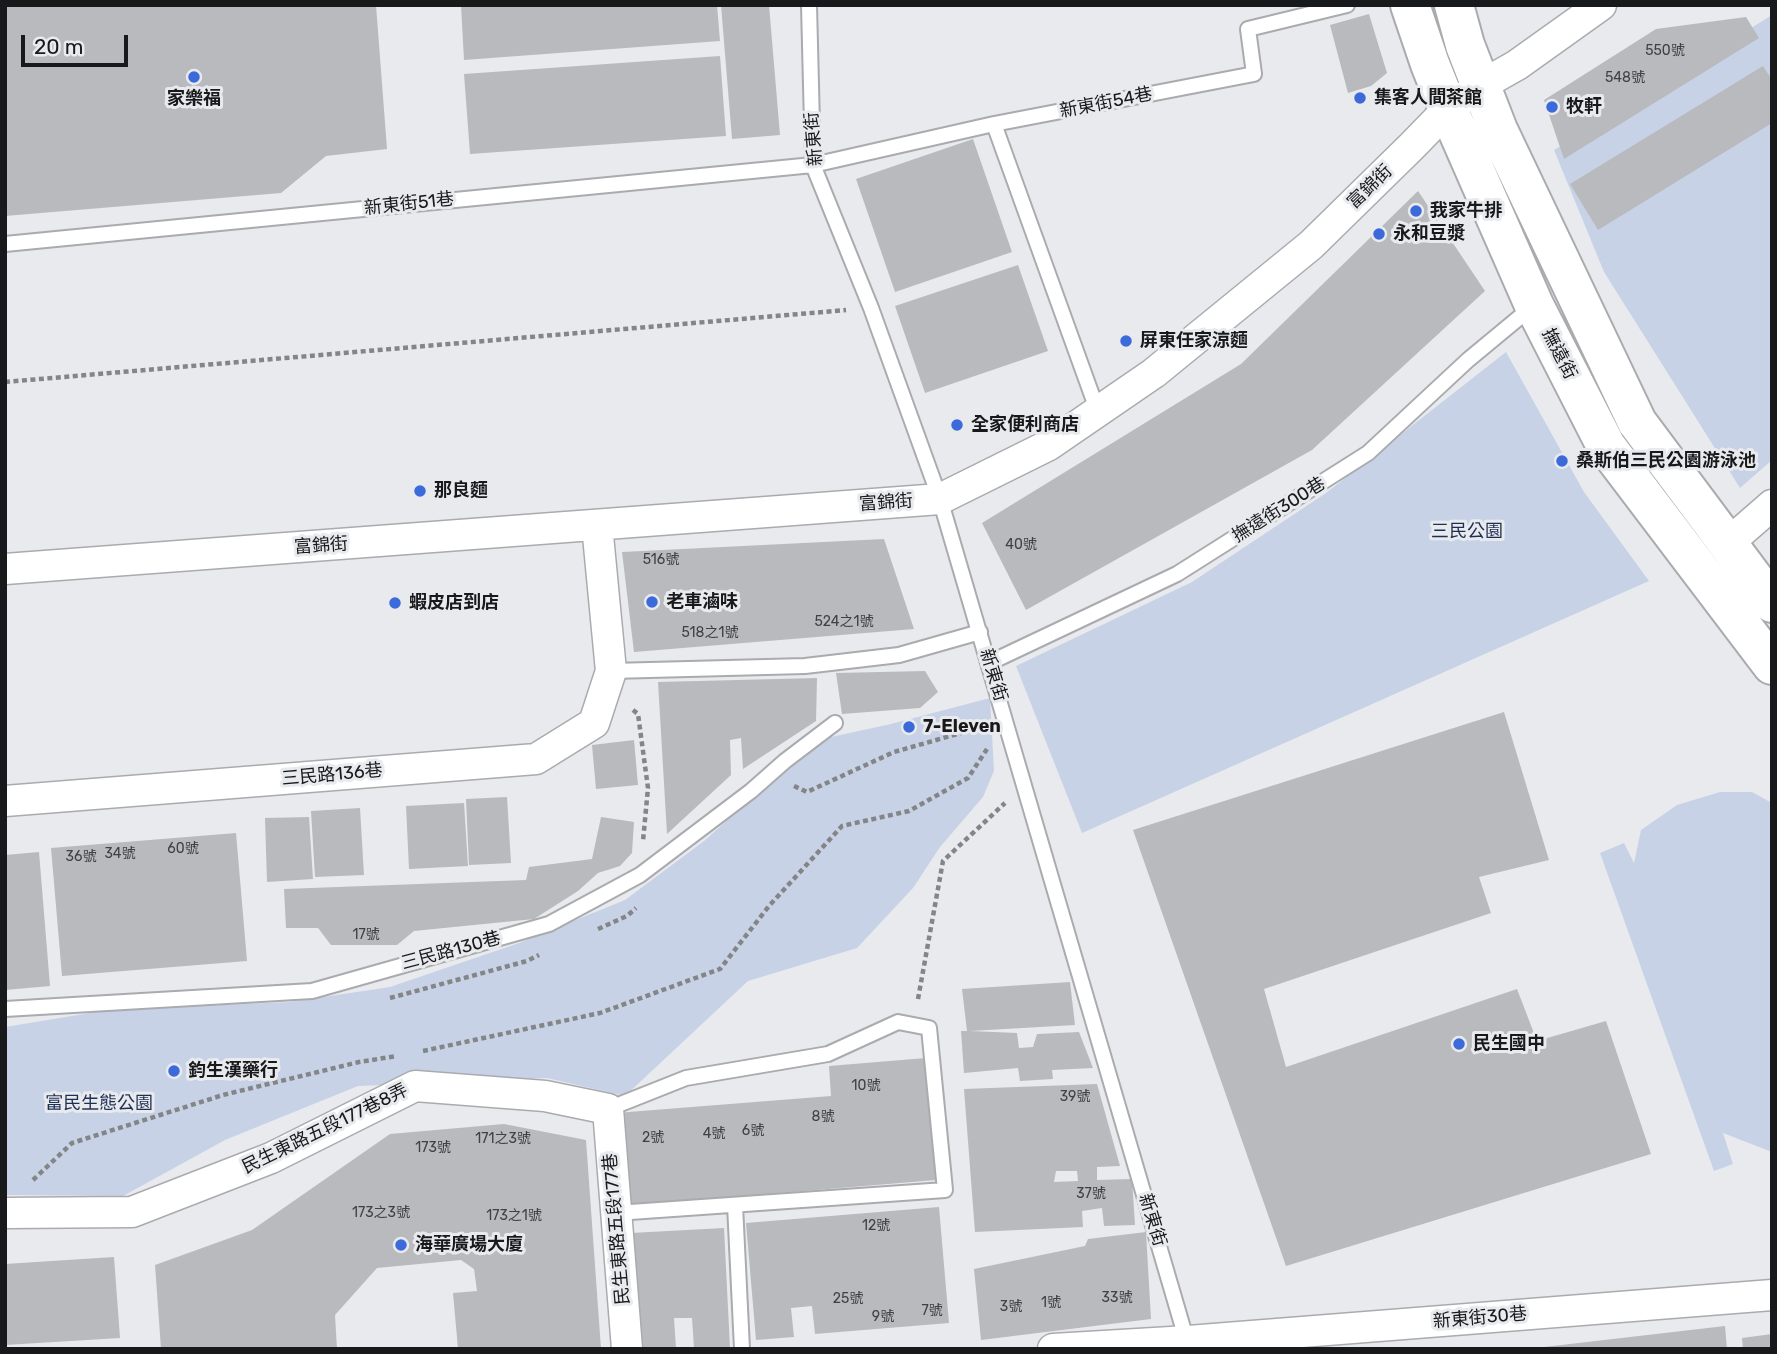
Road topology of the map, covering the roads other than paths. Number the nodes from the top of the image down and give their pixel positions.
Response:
1 (809, 5) edge
2 (1347, 5) edge
3 (1410, 5) edge
4 (1454, 5) edge
5 (1601, 5) edge
6 (1480, 86) junction
7 (1448, 108) junction
8 (993, 124) junction
9 (813, 165) junction
10 (5, 244) edge
11 (1534, 305) junction
12 (1098, 412) junction
13 (940, 499) junction
14 (1772, 505) edge
15 (597, 525) junction
16 (1726, 545) junction
17 (5, 569) edge
18 (1772, 603) edge
19 (980, 632) junction
20 (989, 663) junction
21 (1772, 665) edge
22 (608, 679) junction
23 (835, 723) dead end
24 (5, 801) edge
25 (5, 1009) edge
26 (608, 1109) junction
27 (735, 1205) junction
28 (5, 1213) edge
29 (616, 1213) junction
30 (1772, 1294) edge
31 (1188, 1345) edge
32 (627, 1349) edge
33 (742, 1349) edge
34 (1052, 1349) edge

1 - 9 lane, 新東街
2 - 8 lane, 新東街54巷
3 - 7 street, 撫遠街
4 - 6 street
5 - 6 street, 富錦街
6 - 7 street, 富錦街
6 - 16 street
7 - 11 street, 撫遠街
7 - 12 street, 富錦街
8 - 9 lane, 新東街54巷
8 - 12 lane
9 - 10 lane, 新東街51巷
9 - 13 lane, 新東街
11 - 20 lane, 撫遠街300巷
11 - 21 street, 撫遠街
12 - 13 street, 富錦街
13 - 15 street, 富錦街
13 - 19 lane, 新東街
14 - 16 street
15 - 17 street, 富錦街
15 - 22 street
16 - 18 street
19 - 20 lane, 新東街
19 - 22 lane
20 - 31 lane, 新東街
22 - 24 street, 三民路136巷
23 - 25 lane, 三民路130巷
26 - 27 lane
26 - 28 street, 民生東路五段177巷8弄
26 - 29 street, 民生東路五段177巷
27 - 29 lane
27 - 33 lane
29 - 32 street, 民生東路五段177巷
30 - 31 street, 新東街30巷
31 - 34 street, 新東街30巷

